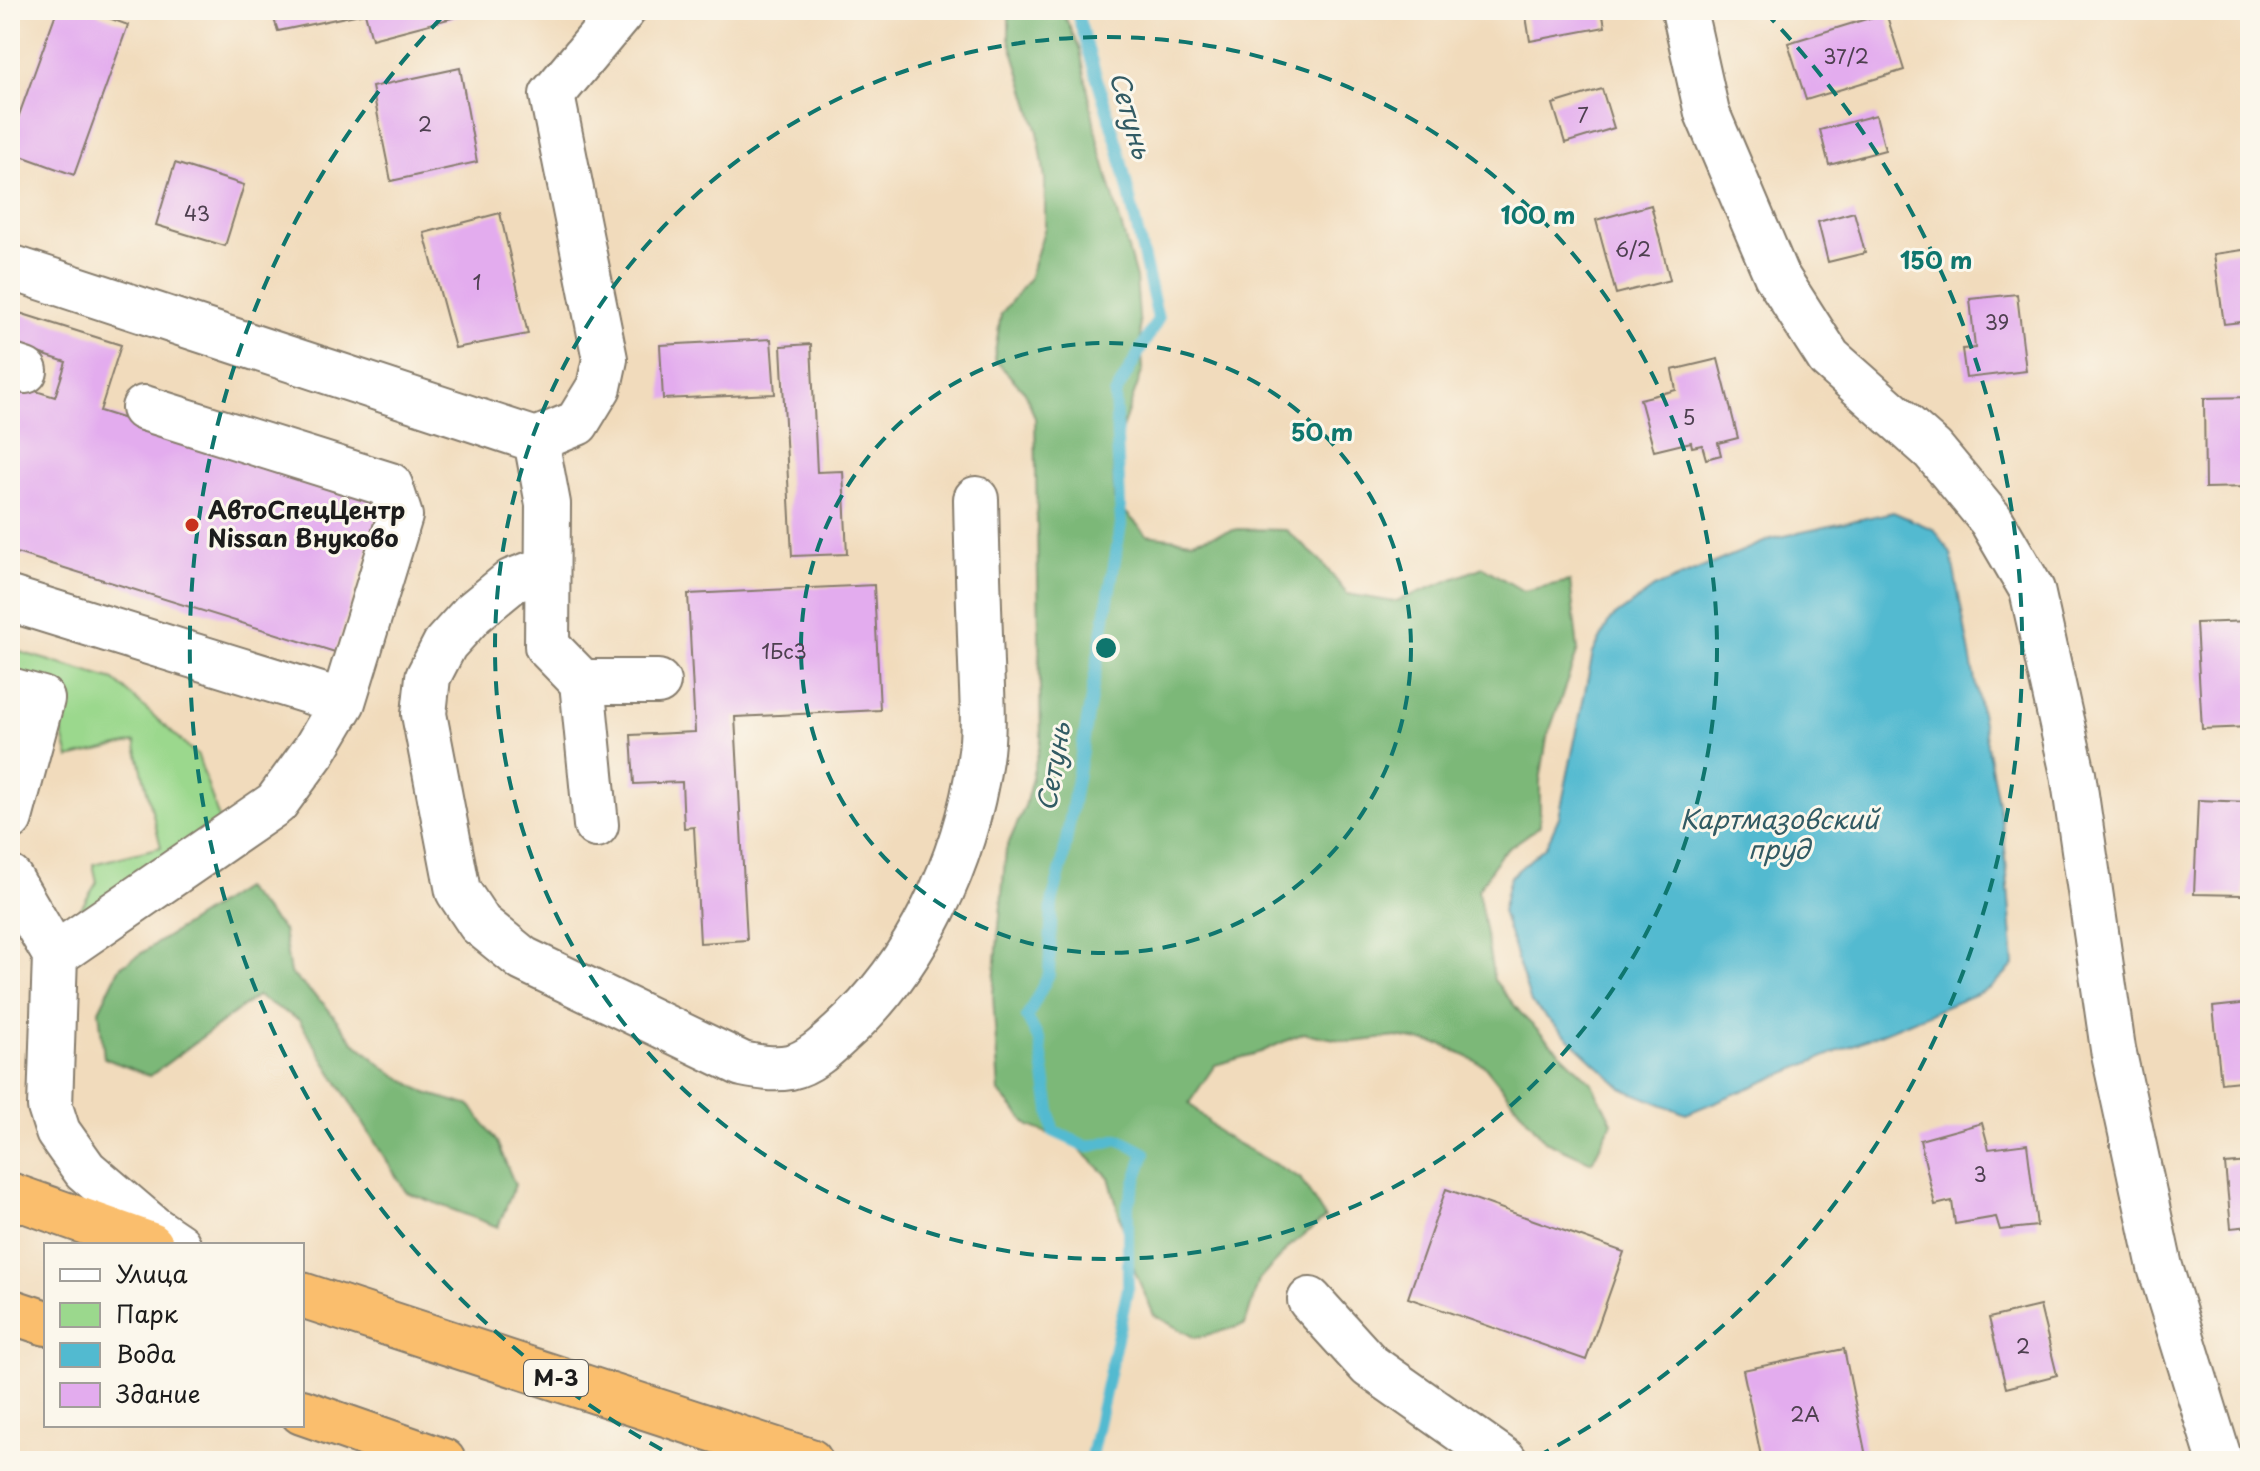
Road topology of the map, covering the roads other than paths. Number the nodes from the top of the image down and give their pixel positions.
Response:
1 (623, 10) edge
2 (1684, 10) edge
3 (10, 267) edge
4 (144, 408) dead end
5 (536, 440) junction
6 (976, 499) dead end
7 (547, 568) junction
8 (10, 599) edge
9 (582, 682) junction
10 (658, 682) dead end
11 (10, 690) edge
12 (343, 702) junction
13 (20, 744) edge
14 (12, 802) edge
15 (596, 825) dead end
16 (10, 878) edge
17 (55, 955) junction
18 (10, 1195) edge
19 (145, 1243) edge
20 (175, 1243) edge
21 (304, 1296) edge
22 (1310, 1300) dead end
23 (10, 1311) edge
24 (44, 1322) edge
25 (304, 1413) edge
26 (443, 1461) edge
27 (810, 1461) edge
28 (1505, 1461) edge
29 (2220, 1461) edge

1 - 5 street
2 - 29 street
3 - 5 street
4 - 12 street
5 - 7 street
6 - 7 street
7 - 9 street
8 - 12 street
9 - 10 street
9 - 15 street
11 - 13 street
12 - 17 street
13 - 14 street
16 - 17 street
17 - 20 street
18 - 19 highway
21 - 27 highway, М-3
22 - 28 street
23 - 24 highway
25 - 26 highway

